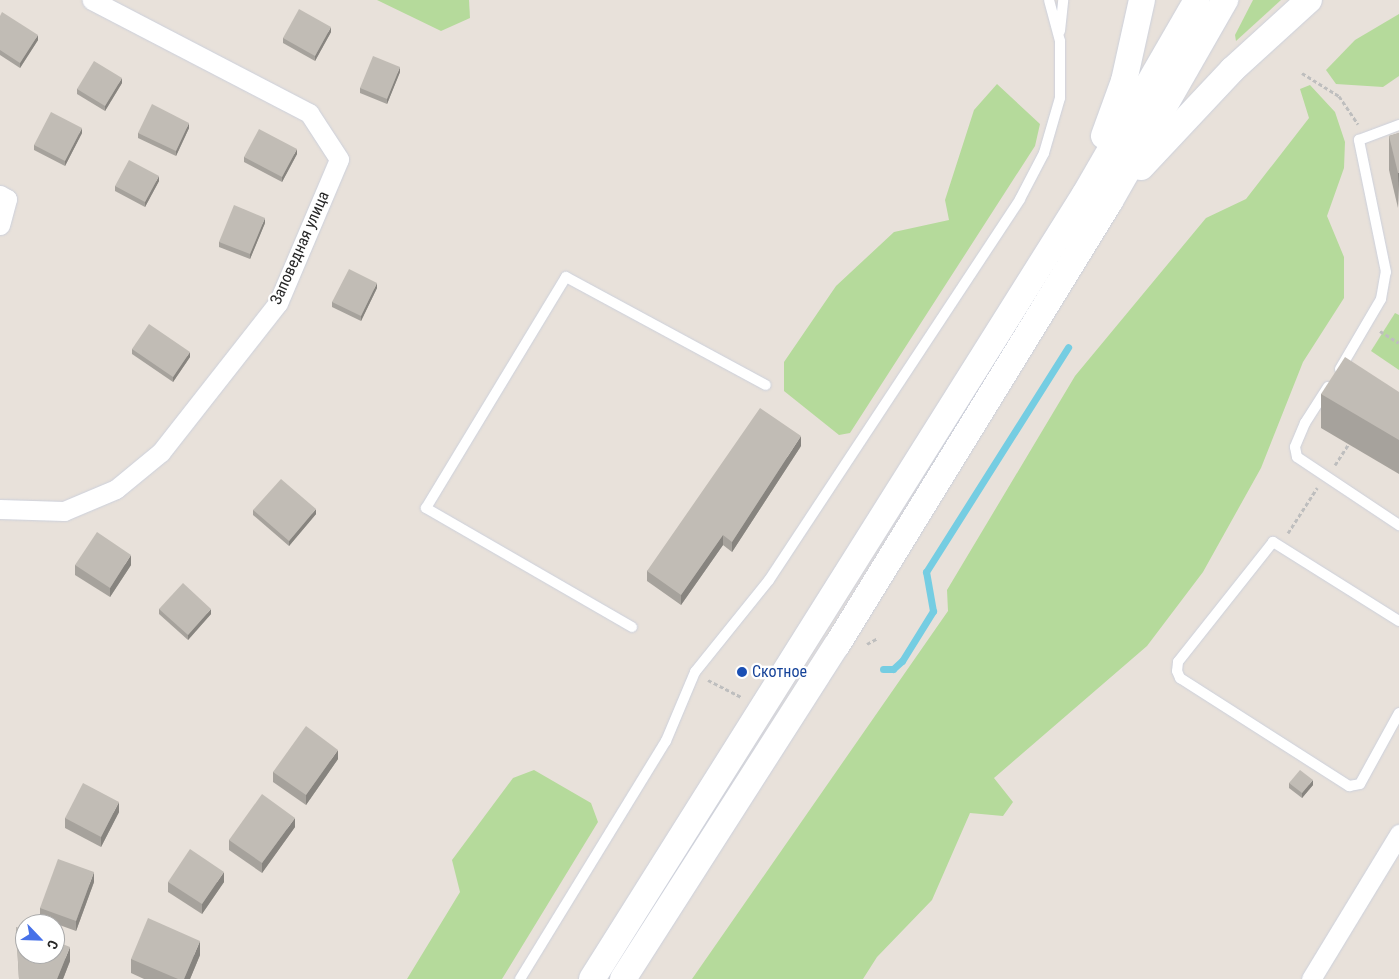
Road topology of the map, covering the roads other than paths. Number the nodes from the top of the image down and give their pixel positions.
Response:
1 (92, 0) edge
2 (1049, 0) edge
3 (1063, 0) edge
4 (1142, 0) edge
5 (1197, 0) edge
6 (1225, 0) edge
7 (1309, 0) edge
8 (1060, 42) junction
9 (1399, 125) edge
10 (1085, 194) junction
11 (0, 195) edge
12 (1110, 201) junction
13 (0, 225) edge
14 (766, 385) dead end
15 (0, 509) edge
16 (1399, 525) edge
17 (1399, 621) edge
18 (632, 627) dead end
19 (1399, 713) edge
20 (1399, 834) edge
21 (520, 979) edge
22 (592, 979) edge
23 (623, 979) edge
24 (1311, 979) edge

1 - 15 street, Заповедная улица
2 - 8 lane
3 - 8 lane
4 - 10 main road
5 - 10 main road
6 - 12 main road
7 - 12 main road
8 - 21 lane
9 - 16 lane
10 - 22 main road
11 - 13 street
12 - 23 main road
14 - 18 lane
17 - 19 lane
20 - 24 street

